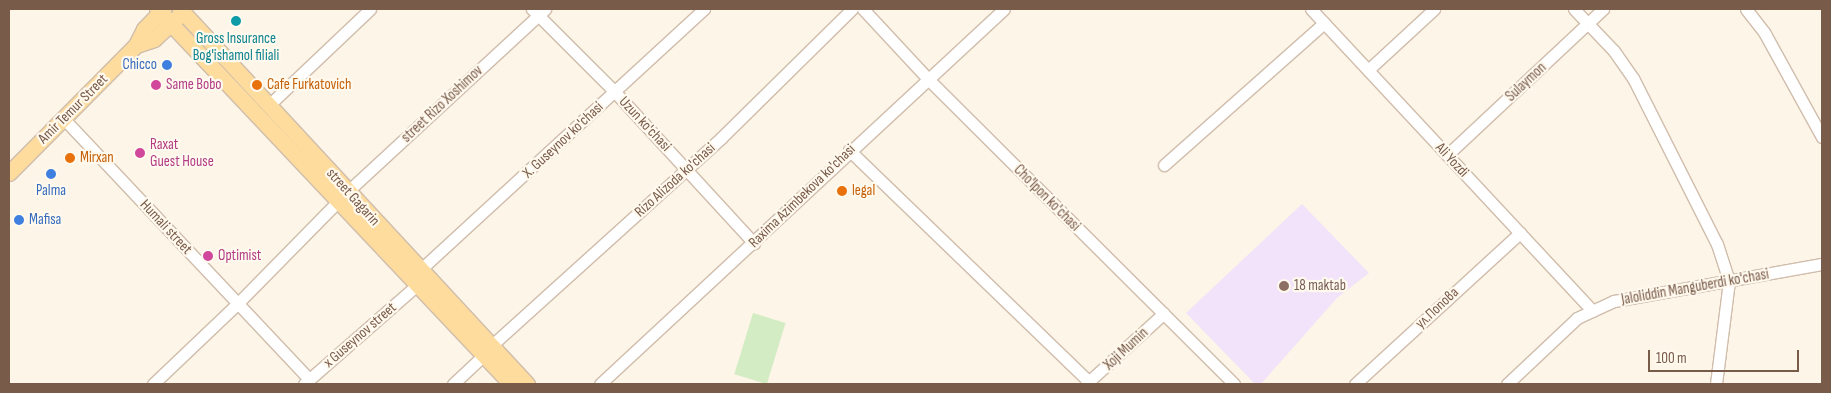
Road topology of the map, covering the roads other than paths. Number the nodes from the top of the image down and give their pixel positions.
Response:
1 (370, 9) edge
2 (704, 9) edge
3 (852, 9) edge
4 (863, 9) edge
5 (1004, 9) edge
6 (1311, 9) edge
7 (1434, 9) edge
8 (1574, 9) edge
9 (1603, 9) edge
10 (1746, 9) edge
11 (160, 10) edge
12 (182, 10) edge
13 (538, 11) edge
14 (172, 23) junction
15 (1324, 23) junction
16 (1588, 24) junction
17 (136, 44) junction
18 (1368, 70) junction
19 (928, 79) junction
20 (614, 91) junction
21 (269, 105) junction
22 (64, 119) junction
23 (1822, 137) edge
24 (849, 150) junction
25 (1448, 155) junction
26 (1164, 165) dead end
27 (687, 169) junction
28 (9, 173) edge
29 (344, 196) junction
30 (1520, 232) junction
31 (754, 243) junction
32 (1822, 264) edge
33 (420, 270) junction
34 (1729, 281) junction
35 (417, 285) junction
36 (237, 304) junction
37 (1593, 311) junction
38 (1164, 313) junction
39 (488, 350) junction
40 (306, 382) edge
41 (1087, 383) edge
42 (152, 384) edge
43 (454, 384) edge
44 (511, 384) edge
45 (528, 384) edge
46 (600, 384) edge
47 (1234, 384) edge
48 (1355, 384) edge
49 (1507, 384) edge
50 (1716, 384) edge

1 - 21 street
2 - 20 street, X. Guseynov ko'chasi
3 - 27 street, Rizo Alizoda ko'chasi
4 - 19 street, Cho'lpon ko'chasi
5 - 19 street, Raxima Azimbekova ko'chasi
6 - 15 street, Ali Yozdi
7 - 18 street
8 - 16 street
9 - 16 street, Sulaymon
10 - 23 street
11 - 14 main road, street Gagarin
11 - 17 main road, Amir Temur Street
12 - 14 main road, Amir Temur Street
12 - 21 main road, street Gagarin
13 - 20 street, Uzun ko'chasi
13 - 29 street, street Rizo Xoshimov
14 - 17 main road, Amir Temur Street
14 - 29 main road, street Gagarin
15 - 18 street, Ali Yozdi
15 - 26 street
16 - 25 street, Sulaymon
16 - 34 street
17 - 22 main road, Amir Temur Street
18 - 25 street, Ali Yozdi
19 - 24 street, Raxima Azimbekova ko'chasi
19 - 38 street, Cho'lpon ko'chasi
20 - 27 street, Uzun ko'chasi
20 - 33 street, X. Guseynov ko'chasi
21 - 29 main road, street Gagarin
22 - 28 main road, Amir Temur Street
22 - 36 street, Humali street
24 - 31 street, Raxima Azimbekova ko'chasi
24 - 41 street
25 - 30 street, Ali Yozdi
27 - 31 street, Uzun ko'chasi
27 - 39 street, Rizo Alizoda ko'chasi
29 - 33 main road, street Gagarin
29 - 35 main road, street Gagarin
29 - 36 street, street Rizo Xoshimov
30 - 37 street, Ali Yozdi
30 - 48 street, ул.Попова
31 - 46 street, Raxima Azimbekova ko'chasi
32 - 34 street, Jaloliddin Manguberdi ko'chasi
33 - 39 main road, street Gagarin
34 - 37 street, Jaloliddin Manguberdi ko'chasi
34 - 50 street
35 - 39 main road, street Gagarin
35 - 40 street, x Guseynov street
36 - 40 street, Humali street
36 - 42 street, street Rizo Xoshimov
37 - 49 street, Jaloliddin Manguberdi ko'chasi
38 - 41 street, Xoji Mumin
38 - 47 street, Cho'lpon ko'chasi
39 - 43 street, Rizo Alizoda ko'chasi
39 - 44 main road, street Gagarin
39 - 45 main road, street Gagarin

